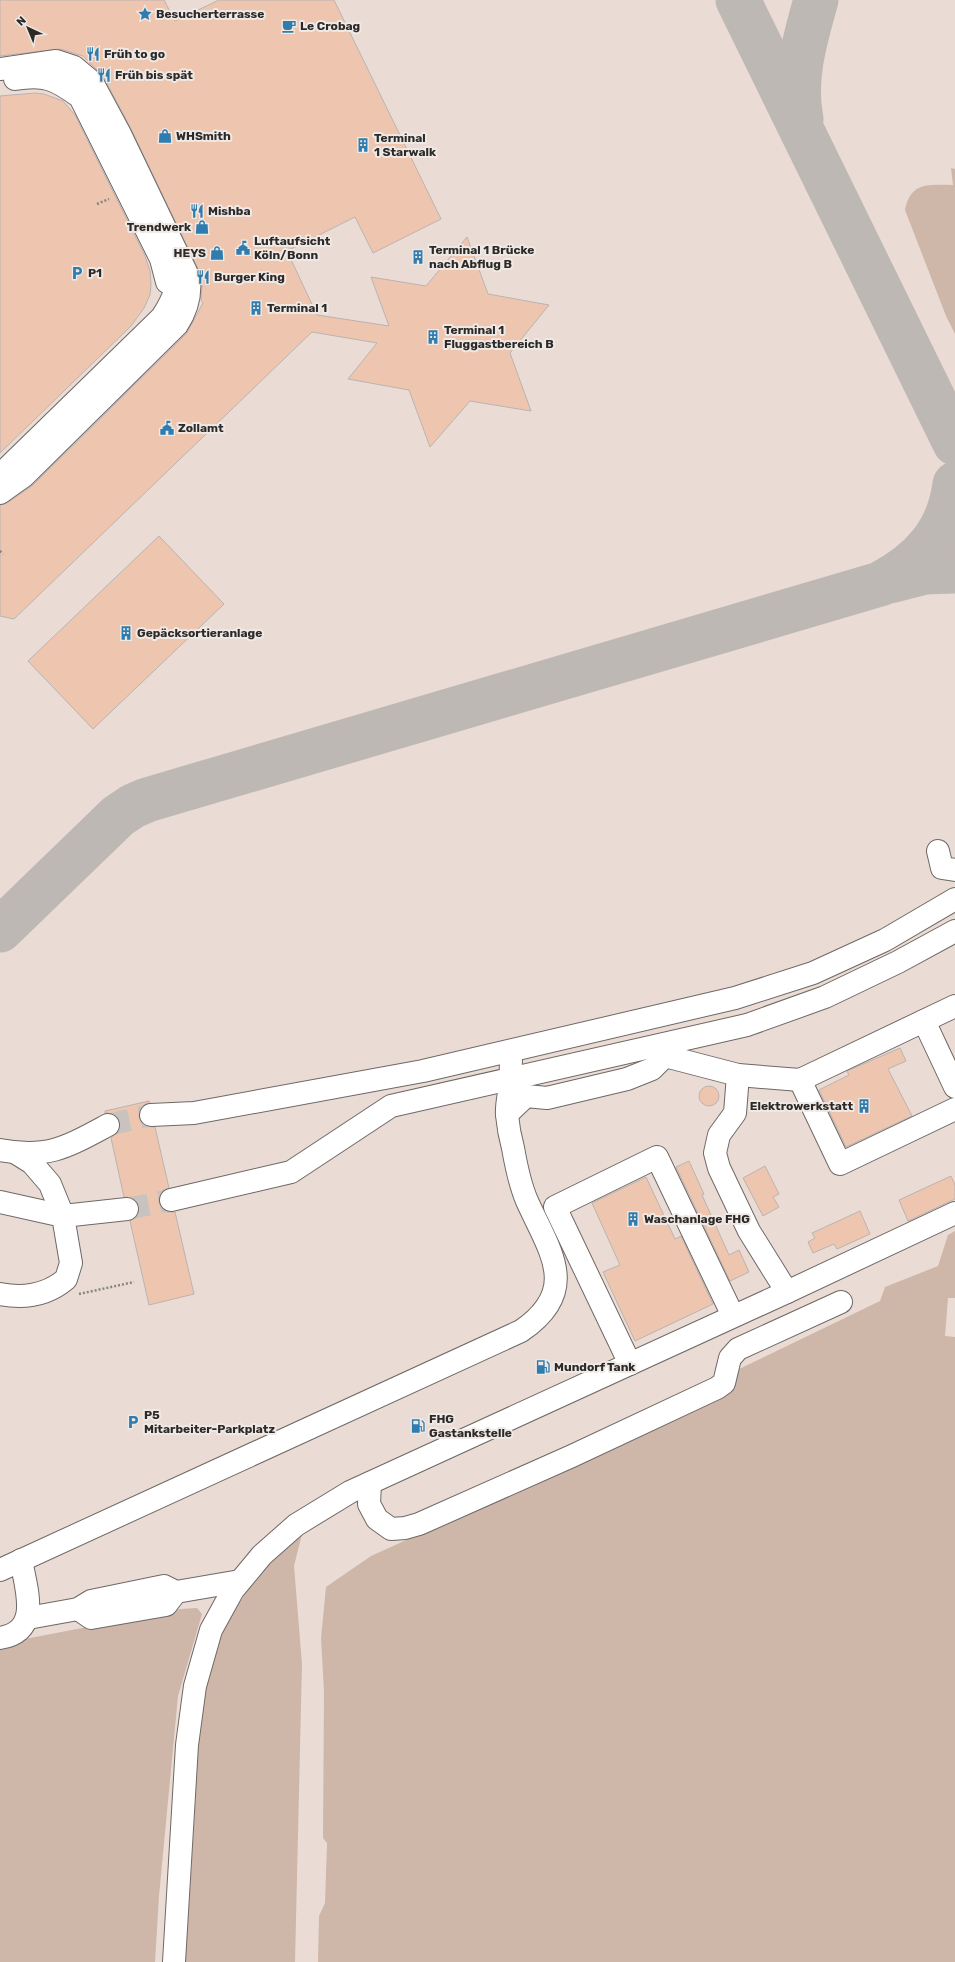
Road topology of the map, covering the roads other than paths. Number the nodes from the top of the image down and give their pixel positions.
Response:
1 (0, 69) edge
2 (0, 76) edge
3 (0, 81) edge
4 (162, 317) junction
5 (0, 475) edge
6 (0, 492) edge
7 (938, 851) dead end
8 (955, 870) edge
9 (955, 899) edge
10 (955, 931) edge
11 (955, 1006) edge
12 (924, 1021) junction
13 (723, 1031) junction
14 (511, 1051) junction
15 (702, 1064) junction
16 (738, 1076) junction
17 (511, 1080) junction
18 (800, 1080) junction
19 (955, 1087) edge
20 (955, 1110) edge
21 (507, 1114) junction
22 (151, 1115) tunnel mouth
23 (108, 1125) tunnel mouth
24 (8, 1152) edge
25 (171, 1200) tunnel mouth
26 (0, 1202) edge
27 (127, 1209) tunnel mouth
28 (955, 1212) edge
29 (63, 1216) junction
30 (787, 1292) junction
31 (0, 1294) edge
32 (841, 1302) dead end
33 (733, 1316) junction
34 (630, 1364) junction
35 (370, 1483) junction
36 (21, 1560) junction
37 (0, 1570) edge
38 (240, 1581) junction
39 (28, 1618) junction
40 (0, 1638) edge
41 (174, 1962) edge

1 - 6 street
2 - 4 street
3 - 4 street
4 - 5 street
7 - 8 street
9 - 14 street
10 - 13 street
11 - 12 street
12 - 18 street
12 - 19 street
13 - 15 street
13 - 17 street
14 - 17 street
14 - 22 street
15 - 16 street
15 - 21 street
16 - 18 street
16 - 30 street
17 - 21 street
17 - 25 street
18 - 20 street
21 - 36 street
23 - 24 street
24 - 29 street
26 - 29 street
27 - 29 street
28 - 30 street
29 - 31 street
30 - 33 street
32 - 35 street
33 - 34 street
33 - 34 street
34 - 35 street
35 - 38 street
36 - 37 street
36 - 39 street
38 - 39 street
38 - 41 street
39 - 40 street

